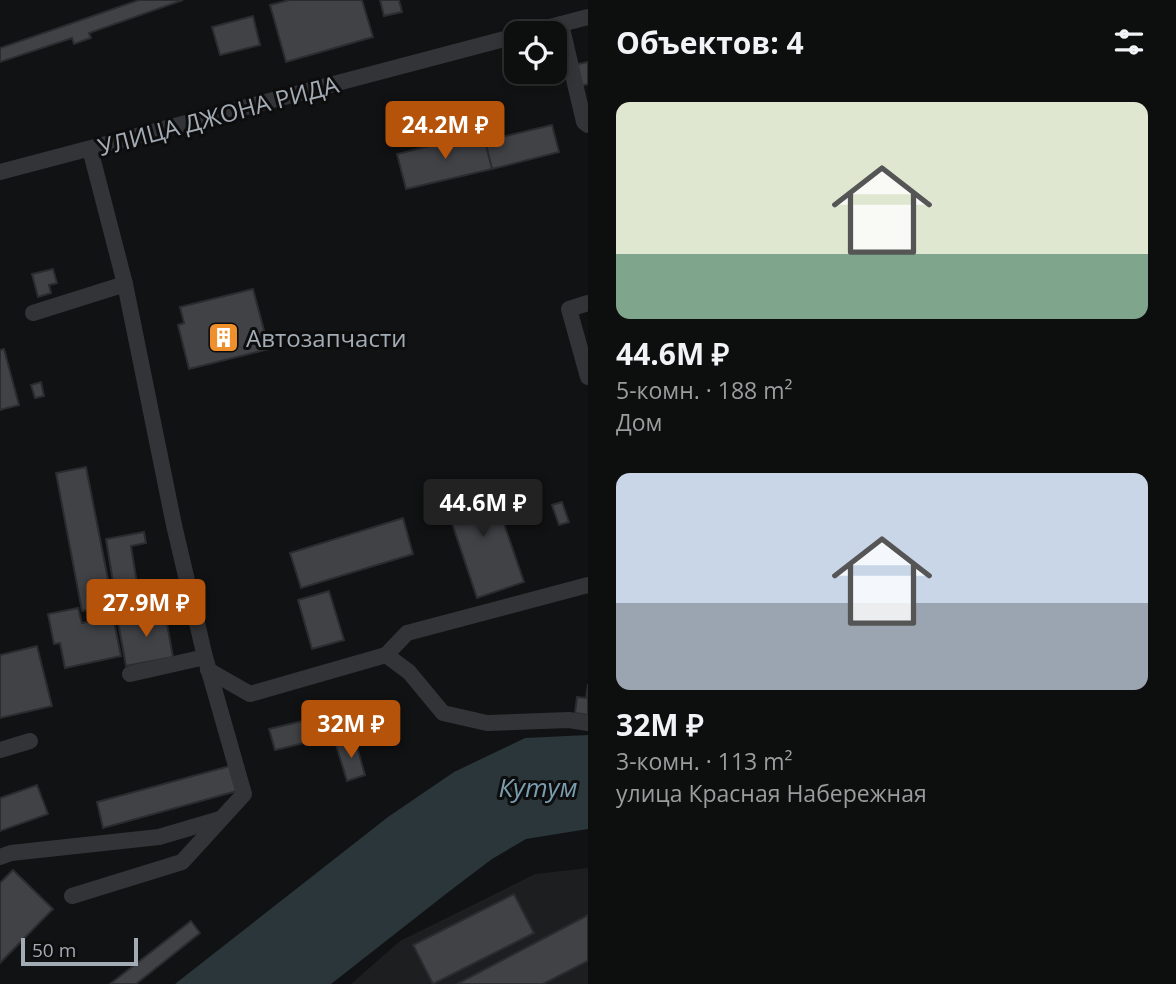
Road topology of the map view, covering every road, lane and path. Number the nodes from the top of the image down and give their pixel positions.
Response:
1 (588, 17) edge
2 (567, 22) edge
3 (504, 39) edge
4 (567, 50) edge
5 (588, 125) edge
6 (90, 149) junction
7 (0, 172) edge
8 (125, 284) junction
9 (588, 303) edge
10 (33, 313) dead end
11 (588, 377) edge
12 (588, 585) edge
13 (386, 655) junction
14 (207, 664) junction
15 (130, 674) dead end
16 (588, 723) edge
17 (30, 741) dead end
18 (0, 750) edge
19 (220, 819) junction
20 (0, 857) edge
21 (72, 896) dead end

1 - 2 street
3 - 6 street, УЛИЦА ДЖОНА РИДА
4 - 5 street
6 - 7 street, УЛИЦА ДЖОНА РИДА
6 - 8 street
8 - 10 street
8 - 14 street
9 - 11 street
12 - 13 street
13 - 14 street
13 - 16 street
14 - 15 street
14 - 19 street
17 - 18 street
19 - 20 street
19 - 21 street

